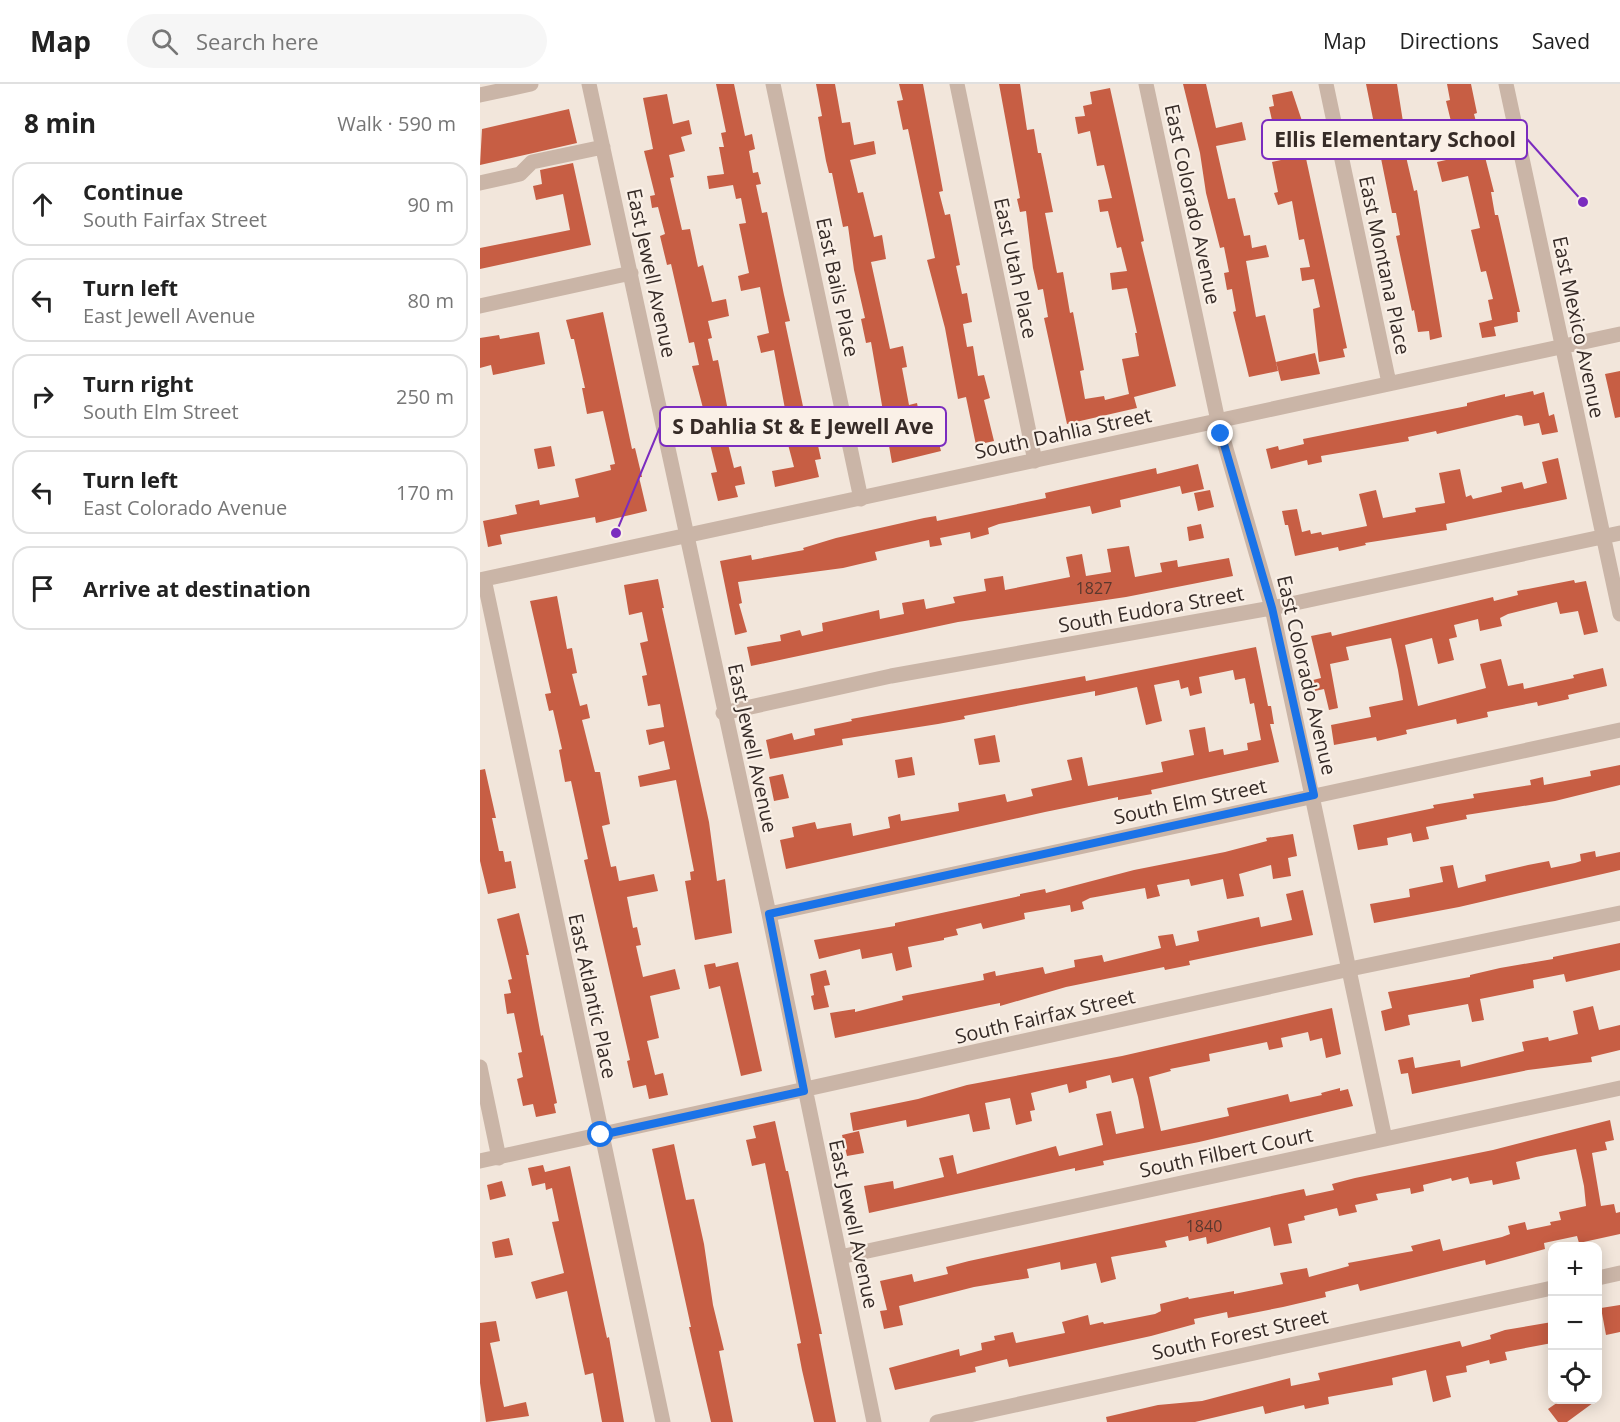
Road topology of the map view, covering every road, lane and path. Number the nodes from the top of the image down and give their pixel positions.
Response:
1 (531, 84) edge
2 (590, 84) edge
3 (773, 84) edge
4 (957, 84) edge
5 (1146, 84) edge
6 (1326, 84) edge
7 (1506, 84) edge
8 (480, 94) edge
9 (603, 147) junction
10 (480, 183) edge
11 (631, 273) junction
12 (480, 306) edge
13 (1620, 334) edge
14 (1562, 347) junction
15 (1389, 383) junction
16 (1218, 421) junction
17 (1035, 461) junction
18 (861, 499) junction
19 (1620, 533) edge
20 (686, 535) junction
21 (1603, 536) junction
22 (482, 579) edge
23 (1272, 608) junction
24 (1620, 614) edge
25 (723, 713) junction
26 (1620, 730) edge
27 (1314, 795) junction
28 (1620, 913) edge
29 (769, 914) junction
30 (1350, 969) junction
31 (480, 1067) edge
32 (1620, 1088) edge
33 (804, 1091) junction
34 (601, 1135) junction
35 (1385, 1138) junction
36 (499, 1158) junction
37 (480, 1161) edge
38 (840, 1257) junction
39 (1620, 1273) edge
40 (1602, 1277) edge
41 (1548, 1289) edge
42 (663, 1422) edge
43 (873, 1422) edge
44 (937, 1422) edge

1 - 8 street
2 - 9 street, East Jewell Avenue
3 - 18 street, East Bails Place
4 - 17 street, East Utah Place
5 - 16 street, East Colorado Avenue
6 - 15 street, East Montana Place
7 - 14 street, East Mexico Avenue
9 - 10 street
9 - 11 street, East Jewell Avenue
11 - 12 street
11 - 20 street, East Jewell Avenue
13 - 14 street, South Dahlia Street
14 - 15 street, South Dahlia Street
14 - 21 street, East Mexico Avenue
15 - 16 street, South Dahlia Street
16 - 17 street, South Dahlia Street
16 - 23 street, East Colorado Avenue
17 - 18 street, South Dahlia Street
18 - 20 street, South Dahlia Street
19 - 21 street, South Eudora Street
20 - 22 street, South Dahlia Street
20 - 25 street, East Jewell Avenue
21 - 23 street, South Eudora Street
21 - 24 street, East Mexico Avenue
22 - 34 street, East Atlantic Place
23 - 25 street, South Eudora Street
23 - 27 street, East Colorado Avenue
25 - 29 street, East Jewell Avenue
26 - 27 street, South Elm Street
27 - 29 street, South Elm Street
27 - 30 street, East Colorado Avenue
28 - 30 street, South Fairfax Street
29 - 33 street, East Jewell Avenue
30 - 33 street, South Fairfax Street
30 - 35 street, East Colorado Avenue
31 - 36 street
32 - 35 street, South Filbert Court
33 - 34 street, South Fairfax Street
33 - 38 street, East Jewell Avenue
34 - 36 street, South Fairfax Street
34 - 42 street, East Atlantic Place
35 - 38 street, South Filbert Court
36 - 37 street, South Fairfax Street
38 - 43 street, East Jewell Avenue
39 - 40 street
41 - 44 street, South Forest Street

